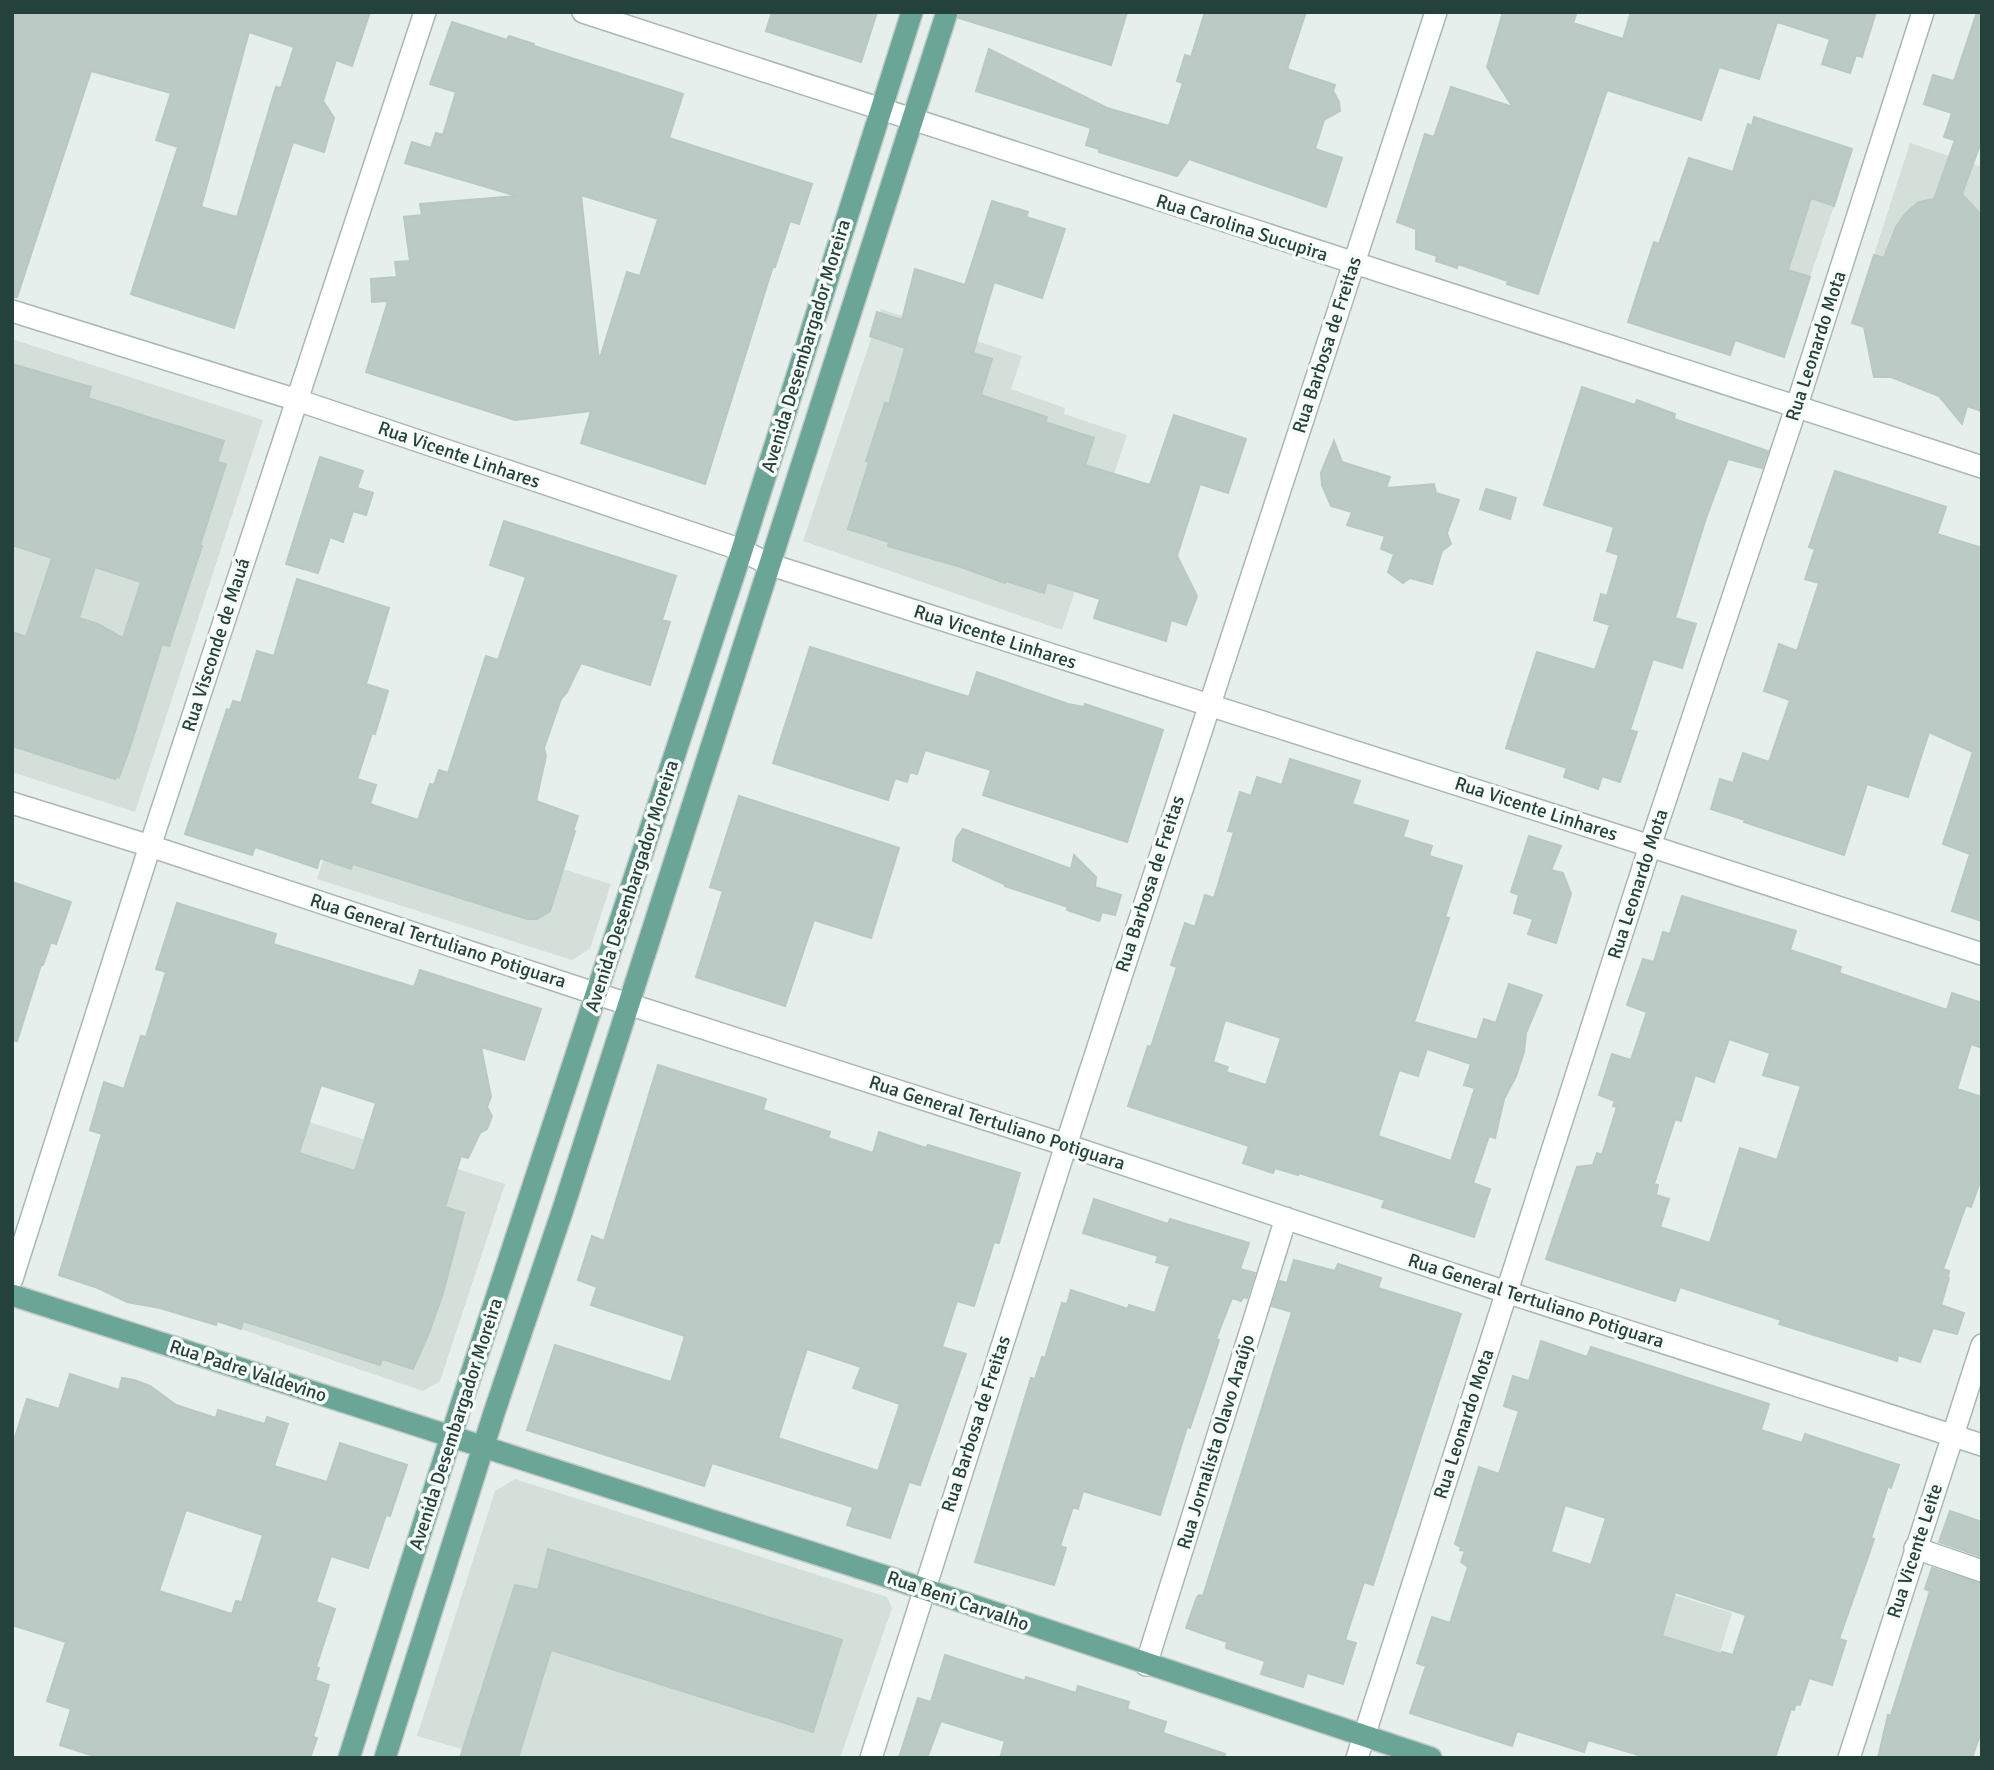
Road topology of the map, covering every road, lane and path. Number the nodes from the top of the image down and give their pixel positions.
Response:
1 (425, 12) edge
2 (583, 12) edge
3 (912, 12) edge
4 (947, 12) edge
5 (1436, 12) edge
6 (1923, 12) edge
7 (880, 110) junction
8 (911, 120) junction
9 (1353, 264) junction
10 (12, 311) edge
11 (297, 400) junction
12 (1796, 408) junction
13 (1982, 467) edge
14 (742, 550) junction
15 (768, 564) junction
16 (1209, 705) junction
17 (12, 803) edge
18 (150, 846) junction
19 (1650, 846) junction
20 (1982, 954) edge
21 (597, 994) junction
22 (629, 1004) junction
23 (1066, 1145) junction
24 (1286, 1218) junction
25 (12, 1279) edge
26 (1506, 1292) junction
27 (12, 1295) edge
28 (1982, 1345) edge
29 (1953, 1435) junction
30 (452, 1436) junction
31 (1982, 1445) edge
32 (484, 1446) junction
33 (1915, 1548) junction
34 (1982, 1571) edge
35 (923, 1590) junction
36 (1146, 1665) junction
37 (1364, 1736) junction
38 (349, 1758) edge
39 (385, 1758) edge
40 (871, 1758) edge
41 (1357, 1758) edge
42 (1431, 1758) edge
43 (1849, 1758) edge

1 - 11 street, Rua Visconde de Mauá
2 - 7 street, Rua Carolina Sucupira
3 - 7 main road, Avenida Desembargador Moreira
4 - 8 main road, Avenida Desembargador Moreira
5 - 9 street, Rua Barbosa de Freitas
6 - 12 street, Rua Leonardo Mota
7 - 8 street, Rua Carolina Sucupira
7 - 14 main road, Avenida Desembargador Moreira
8 - 9 street, Rua Carolina Sucupira
8 - 15 main road, Avenida Desembargador Moreira
9 - 12 street, Rua Carolina Sucupira
9 - 16 street, Rua Barbosa de Freitas
10 - 11 street, Rua Vicente Linhares
11 - 14 street, Rua Vicente Linhares
11 - 18 street, Rua Visconde de Mauá
12 - 13 street, Rua Carolina Sucupira
12 - 19 street, Rua Leonardo Mota
14 - 15 street, Rua Vicente Linhares
14 - 21 main road, Avenida Desembargador Moreira
15 - 16 street, Rua Vicente Linhares
15 - 22 main road, Avenida Desembargador Moreira
16 - 19 street, Rua Vicente Linhares
16 - 23 street, Rua Barbosa de Freitas
17 - 18 street, Rua General Tertuliano Potiguara
18 - 21 street, Rua General Tertuliano Potiguara
18 - 25 street, Rua Visconde de Mauá
19 - 20 street, Rua Vicente Linhares
19 - 26 street, Rua Leonardo Mota
21 - 22 street, Rua General Tertuliano Potiguara
21 - 30 main road, Avenida Desembargador Moreira
22 - 23 street, Rua General Tertuliano Potiguara
22 - 32 main road, Avenida Desembargador Moreira
23 - 24 street, Rua General Tertuliano Potiguara
23 - 35 street, Rua Barbosa de Freitas
24 - 26 street, Rua General Tertuliano Potiguara
24 - 36 street, Rua Jornalista Olavo Araújo
26 - 29 street, Rua General Tertuliano Potiguara
26 - 37 street, Rua Leonardo Mota
27 - 30 main road, Rua Padre Valdevino
28 - 29 street, Rua Vicente Leite
29 - 31 street, Rua General Tertuliano Potiguara
29 - 33 street, Rua Vicente Leite
30 - 32 main road, Rua Padre Valdevino
30 - 38 main road, Avenida Desembargador Moreira
32 - 35 main road, Rua Beni Carvalho
32 - 39 main road, Avenida Desembargador Moreira
33 - 34 street
33 - 43 street, Rua Vicente Leite
35 - 36 main road, Rua Beni Carvalho
35 - 40 street, Rua Barbosa de Freitas
36 - 37 main road, Rua Beni Carvalho
37 - 41 street, Rua Leonardo Mota
37 - 42 main road, Rua Beni Carvalho

